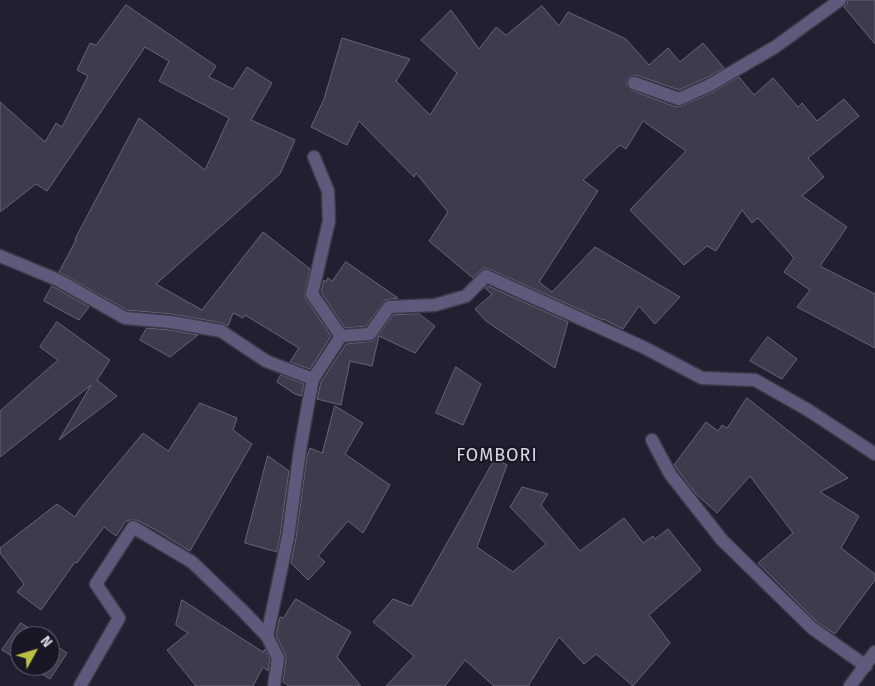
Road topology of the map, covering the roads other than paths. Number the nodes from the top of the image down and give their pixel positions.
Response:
1 (840, 0) edge
2 (634, 82) dead end
3 (314, 157) dead end
4 (0, 256) edge
5 (341, 336) junction
6 (313, 379) junction
7 (652, 440) dead end
8 (875, 454) edge
9 (267, 636) junction
10 (875, 652) edge
11 (866, 666) junction
12 (80, 686) edge
13 (274, 686) edge
14 (850, 686) edge

1 - 2 street
3 - 5 street
4 - 6 street
5 - 6 street
5 - 8 street
6 - 9 street
7 - 11 street
9 - 12 street
9 - 13 street
10 - 11 street
11 - 14 street

